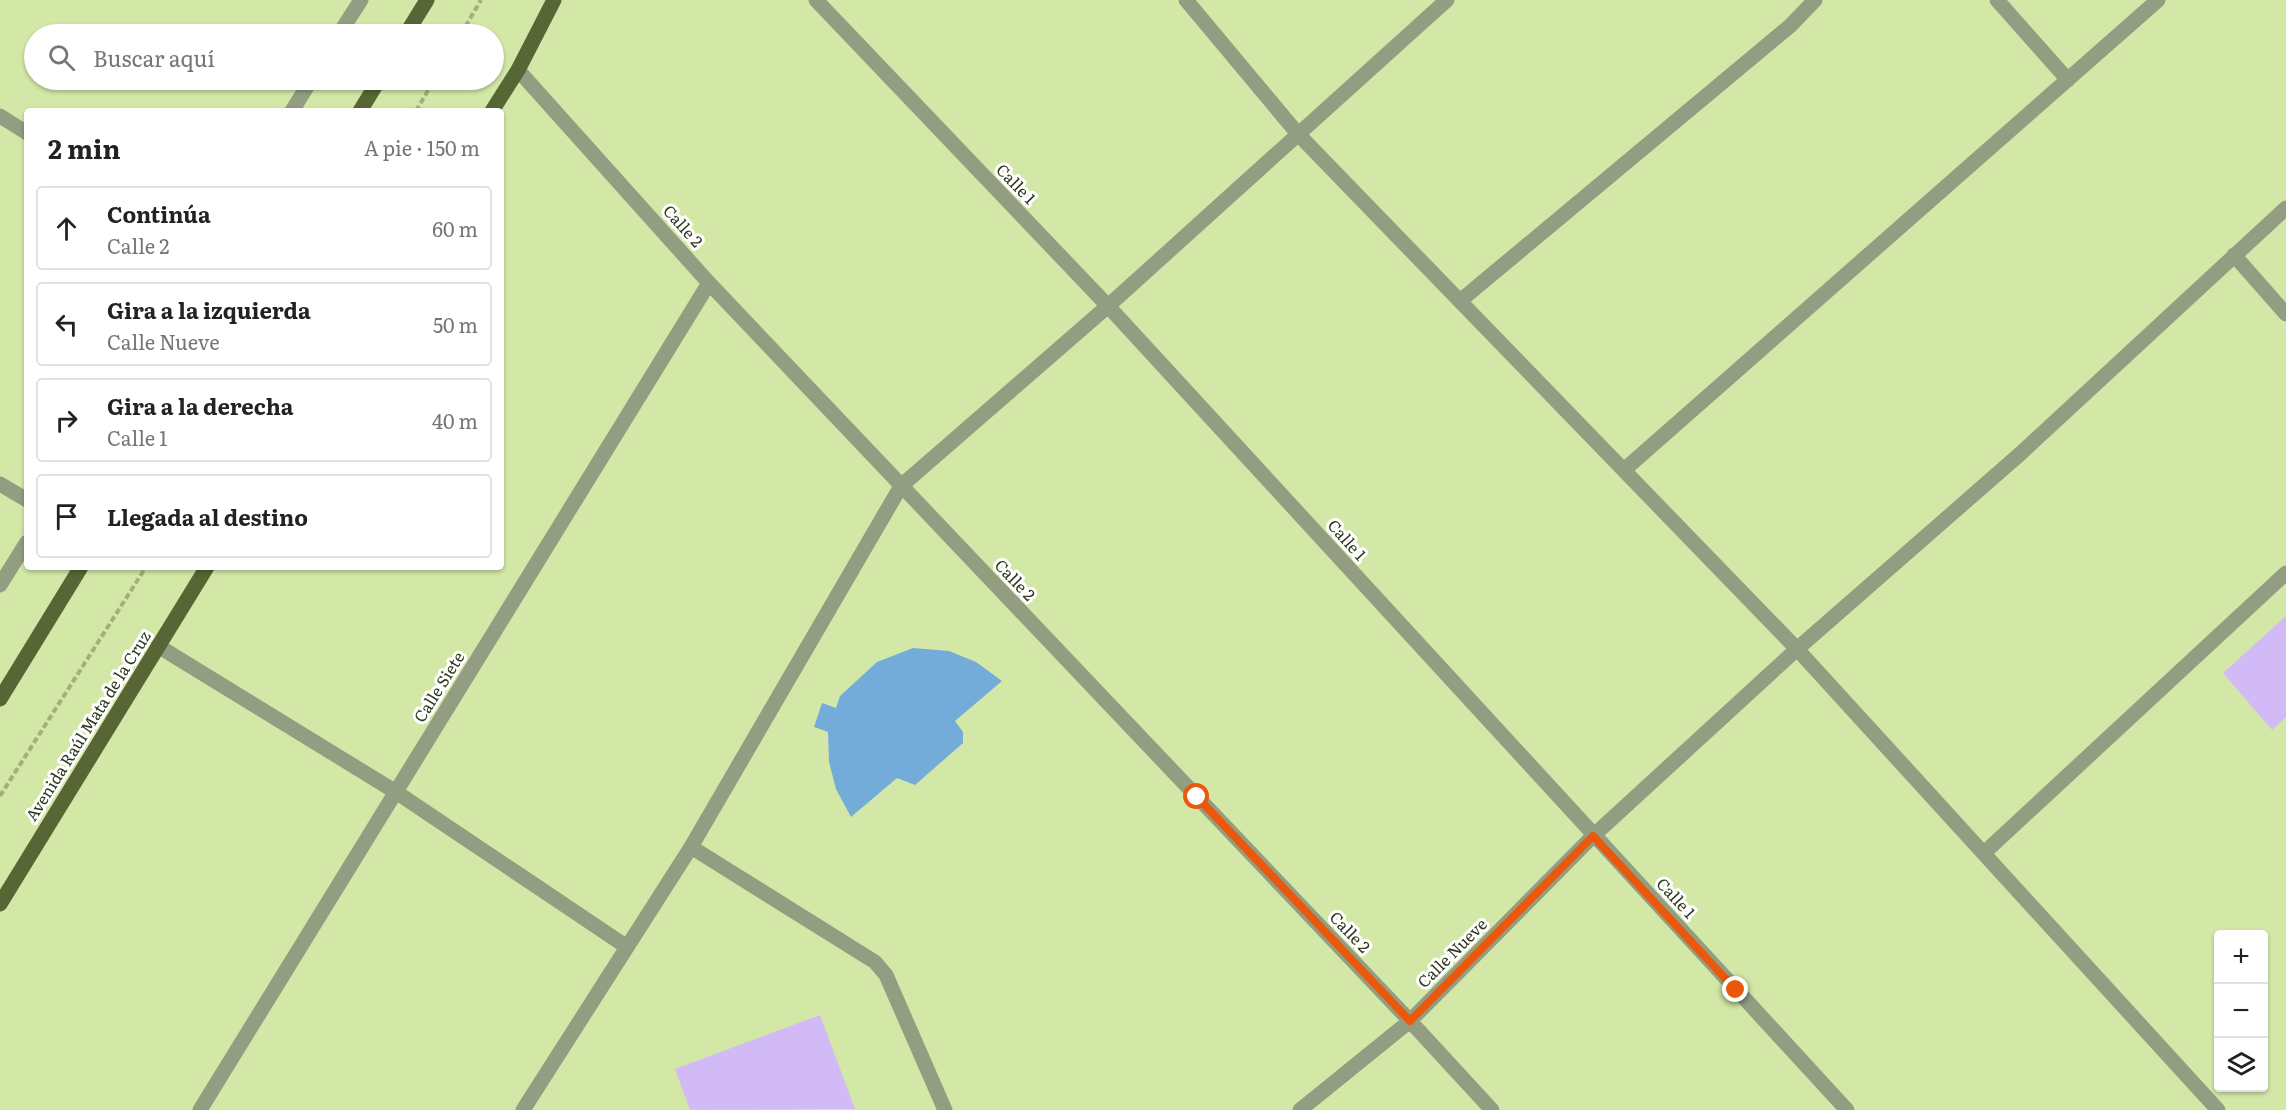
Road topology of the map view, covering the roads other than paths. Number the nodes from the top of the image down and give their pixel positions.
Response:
1 (361, 0) edge
2 (427, 0) edge
3 (554, 0) edge
4 (816, 0) edge
5 (1186, 0) edge
6 (1447, 0) edge
7 (1815, 0) edge
8 (1997, 0) edge
9 (2158, 0) edge
10 (345, 24) edge
11 (412, 24) edge
12 (518, 70) junction
13 (2068, 80) junction
14 (306, 90) edge
15 (373, 90) edge
16 (294, 108) edge
17 (362, 108) edge
18 (494, 108) edge
19 (0, 116) edge
20 (24, 131) edge
21 (1298, 134) junction
22 (2286, 208) edge
23 (2234, 255) junction
24 (709, 283) junction
25 (1460, 301) junction
26 (1108, 306) junction
27 (2286, 314) edge
28 (1624, 470) junction
29 (0, 484) edge
30 (901, 486) junction
31 (24, 498) edge
32 (24, 547) edge
33 (79, 570) edge
34 (205, 570) edge
35 (2286, 573) edge
36 (0, 585) edge
37 (158, 646) junction
38 (1797, 649) junction
39 (0, 699) edge
40 (396, 792) junction
41 (1593, 836) junction
42 (691, 847) junction
43 (1984, 853) junction
44 (0, 904) edge
45 (627, 947) junction
46 (1410, 1021) junction
47 (200, 1110) edge
48 (523, 1110) edge
49 (945, 1110) edge
50 (1300, 1110) edge
51 (1492, 1110) edge
52 (1847, 1110) edge
53 (2218, 1110) edge

1 - 10 street
2 - 11 main road
3 - 12 main road
4 - 26 street, Calle 1
5 - 21 street
6 - 21 street
7 - 25 street
8 - 13 street
9 - 13 street
12 - 18 main road
12 - 24 street, Calle 2
13 - 28 street
14 - 16 street
15 - 17 main road
19 - 20 street
21 - 25 street
21 - 26 street
22 - 23 street, Calle Nueve
23 - 27 street
23 - 38 street, Calle Nueve
24 - 30 street, Calle 2
24 - 40 street, Calle Siete
25 - 28 street
26 - 30 street
26 - 41 street, Calle 1
28 - 38 street
29 - 31 street
30 - 42 street
30 - 46 street, Calle 2
32 - 36 street
33 - 39 main road
34 - 37 main road, Avenida Raúl Mata de la Cruz
35 - 43 street
37 - 40 street
37 - 44 main road, Avenida Raúl Mata de la Cruz
38 - 41 street, Calle Nueve
38 - 43 street
40 - 45 street
40 - 47 street, Calle Siete
41 - 46 street, Calle Nueve
41 - 52 street, Calle 1
42 - 45 street
42 - 49 street
43 - 53 street
45 - 48 street
46 - 50 street, Calle Nueve
46 - 51 street, Calle 2

